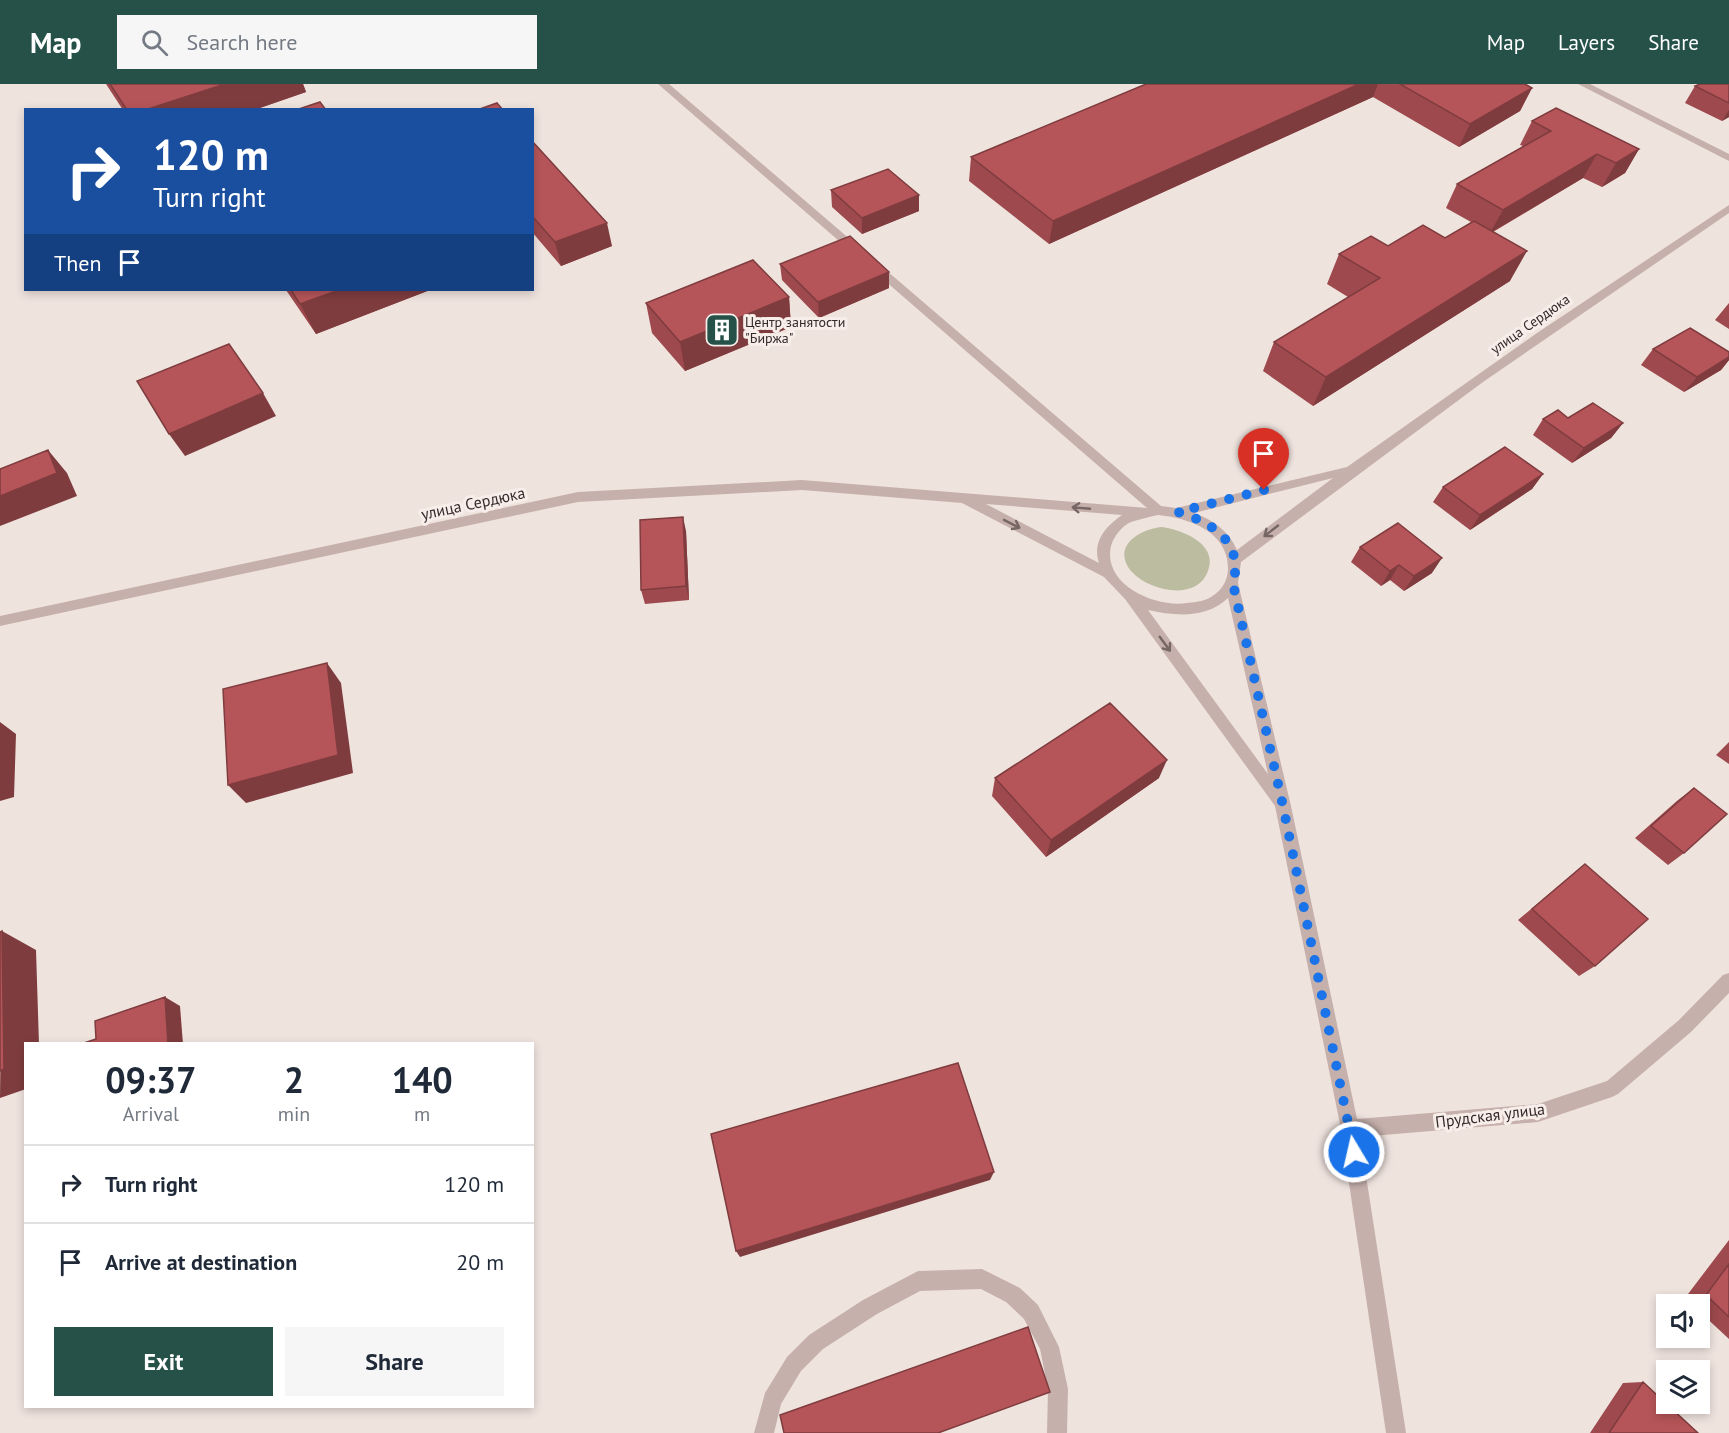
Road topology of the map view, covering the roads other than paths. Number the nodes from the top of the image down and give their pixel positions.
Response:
1 (663, 84) edge
2 (1583, 84) edge
3 (1729, 158) edge
4 (1729, 208) edge
5 (1351, 469) junction
6 (960, 497) junction
7 (1158, 510) junction
8 (1178, 512) junction
9 (1139, 513) junction
10 (1235, 559) junction
11 (1107, 573) junction
12 (1233, 584) junction
13 (1131, 597) junction
14 (0, 621) edge
15 (1283, 806) junction
16 (1729, 981) edge
17 (1350, 1129) junction
18 (765, 1433) edge
19 (1057, 1433) edge
20 (1396, 1433) edge

1 - 7 street
2 - 3 street
4 - 5 street, улица Сердюка
5 - 8 street
5 -> 10 street, улица Сердюка
9 -> 6 street, улица Сердюка
6 -> 11 street
6 - 14 street, улица Сердюка
7 - 8 street
7 - 9 street
8 - 10 street
9 - 11 street
10 - 12 street
11 - 13 street
12 - 13 street
12 - 15 street
13 -> 15 street
15 - 17 street
16 - 17 street, Прудская улица
17 - 20 street
18 - 19 street

